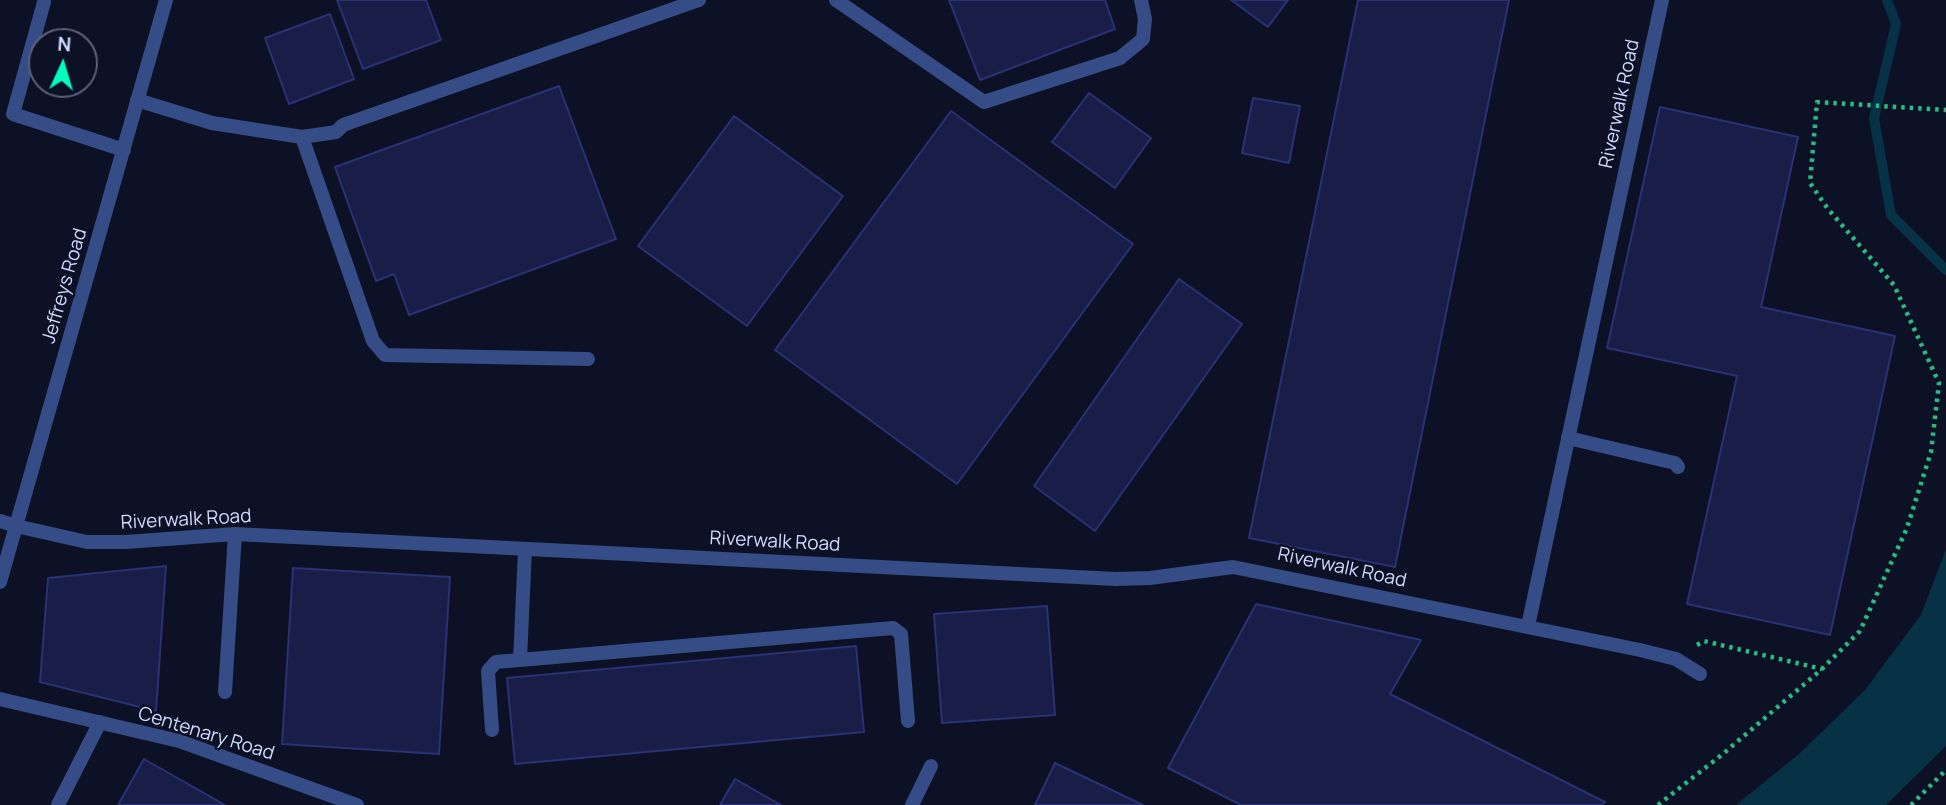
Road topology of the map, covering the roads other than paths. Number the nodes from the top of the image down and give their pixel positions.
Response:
1 (166, 0) edge
2 (699, 0) edge
3 (836, 0) edge
4 (1141, 0) edge
5 (1662, 0) edge
6 (44, 2) dead end
7 (137, 100) junction
8 (302, 137) junction
9 (124, 150) junction
10 (587, 359) dead end
11 (1568, 438) junction
12 (1678, 467) dead end
13 (0, 521) edge
14 (16, 526) junction
15 (235, 534) junction
16 (526, 549) junction
17 (0, 582) edge
18 (1528, 626) junction
19 (520, 660) junction
20 (1700, 674) dead end
21 (225, 692) dead end
22 (0, 699) edge
23 (908, 721) dead end
24 (100, 722) junction
25 (492, 730) dead end
26 (931, 766) dead end
27 (58, 805) edge
28 (357, 805) edge
29 (912, 805) edge

1 - 7 street, Jeffreys Road
2 - 8 street
3 - 4 street
5 - 11 street, Riverwalk Road
6 - 9 street
7 - 8 street
7 - 9 street, Jeffreys Road
8 - 10 street
9 - 14 street, Jeffreys Road
11 - 12 street
11 - 18 street, Riverwalk Road
13 - 14 street, Riverwalk Road
14 - 15 street, Riverwalk Road
14 - 17 street, Jeffreys Road
15 - 16 street, Riverwalk Road
15 - 21 street
16 - 18 street, Riverwalk Road
16 - 19 street
18 - 20 street, Riverwalk Road
19 - 23 street
19 - 25 street
22 - 24 street, Centenary Road
24 - 27 street
24 - 28 street, Centenary Road
26 - 29 street

